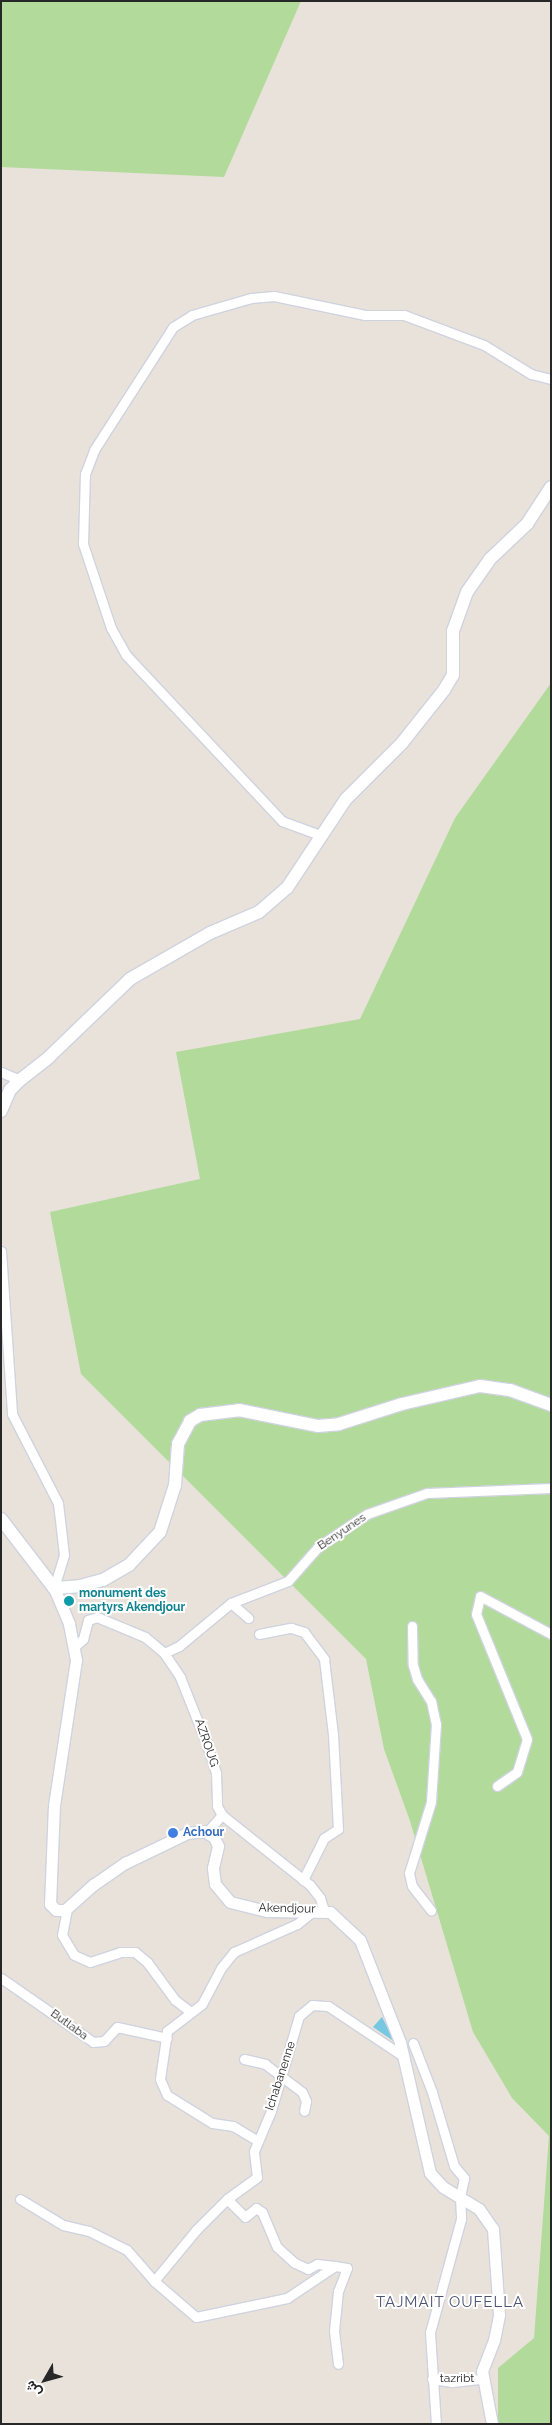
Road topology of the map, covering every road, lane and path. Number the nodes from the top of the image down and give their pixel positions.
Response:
1 (551, 379) edge
2 (551, 488) edge
3 (320, 835) junction
4 (1, 1072) edge
5 (20, 1080) junction
6 (1, 1111) edge
7 (1, 1251) edge
8 (551, 1405) edge
9 (551, 1488) edge
10 (1, 1519) edge
11 (54, 1588) junction
12 (231, 1604) junction
13 (248, 1618) dead end
14 (412, 1626) dead end
15 (258, 1634) dead end
16 (551, 1634) edge
17 (75, 1646) junction
18 (164, 1653) junction
19 (497, 1786) dead end
20 (222, 1815) junction
21 (207, 1832) junction
22 (303, 1880) junction
23 (66, 1908) junction
24 (319, 1910) junction
25 (431, 1910) dead end
26 (1, 1978) edge
27 (191, 2012) junction
28 (167, 2038) junction
29 (413, 2043) dead end
30 (404, 2056) junction
31 (244, 2059) dead end
32 (282, 2077) junction
33 (304, 2111) dead end
34 (258, 2141) junction
35 (460, 2197) junction
36 (20, 2199) dead end
37 (227, 2199) junction
38 (335, 2266) junction
39 (154, 2281) junction
40 (338, 2364) dead end
41 (482, 2379) junction
42 (432, 2380) junction
43 (436, 2424) edge
44 (492, 2424) edge

1 - 3 street
2 - 3 main road
3 - 5 main road
4 - 5 street
5 - 6 main road
7 - 11 street
8 - 11 main road
9 - 12 street, Benyunes
10 - 11 main road
11 - 17 street
12 - 13 street
12 - 18 street, Benyunes
14 - 25 street
15 - 22 street
16 - 19 street
17 - 18 street, AZROUG
17 - 23 street
18 - 20 street, AZROUG
20 - 21 street
20 - 22 street
21 - 23 street
21 - 24 street, Akendjour
22 - 24 street
23 - 27 street
24 - 27 street
24 - 30 street, Akendjour
26 - 28 street, Butlaba
27 - 28 street
28 - 34 street
29 - 35 street
30 - 32 street, Ichabanenne
30 - 35 street, Akendjour
31 - 32 street
32 - 33 street
32 - 34 street, Ichabanenne
34 - 37 street, Ichabanenne
35 - 41 street, Akendjour
35 - 42 street
36 - 39 street
37 - 38 street
37 - 39 street, Ichabanenne
38 - 39 street
38 - 40 street
41 - 42 street, tazribt
41 - 44 street, Akendjour
42 - 43 street

